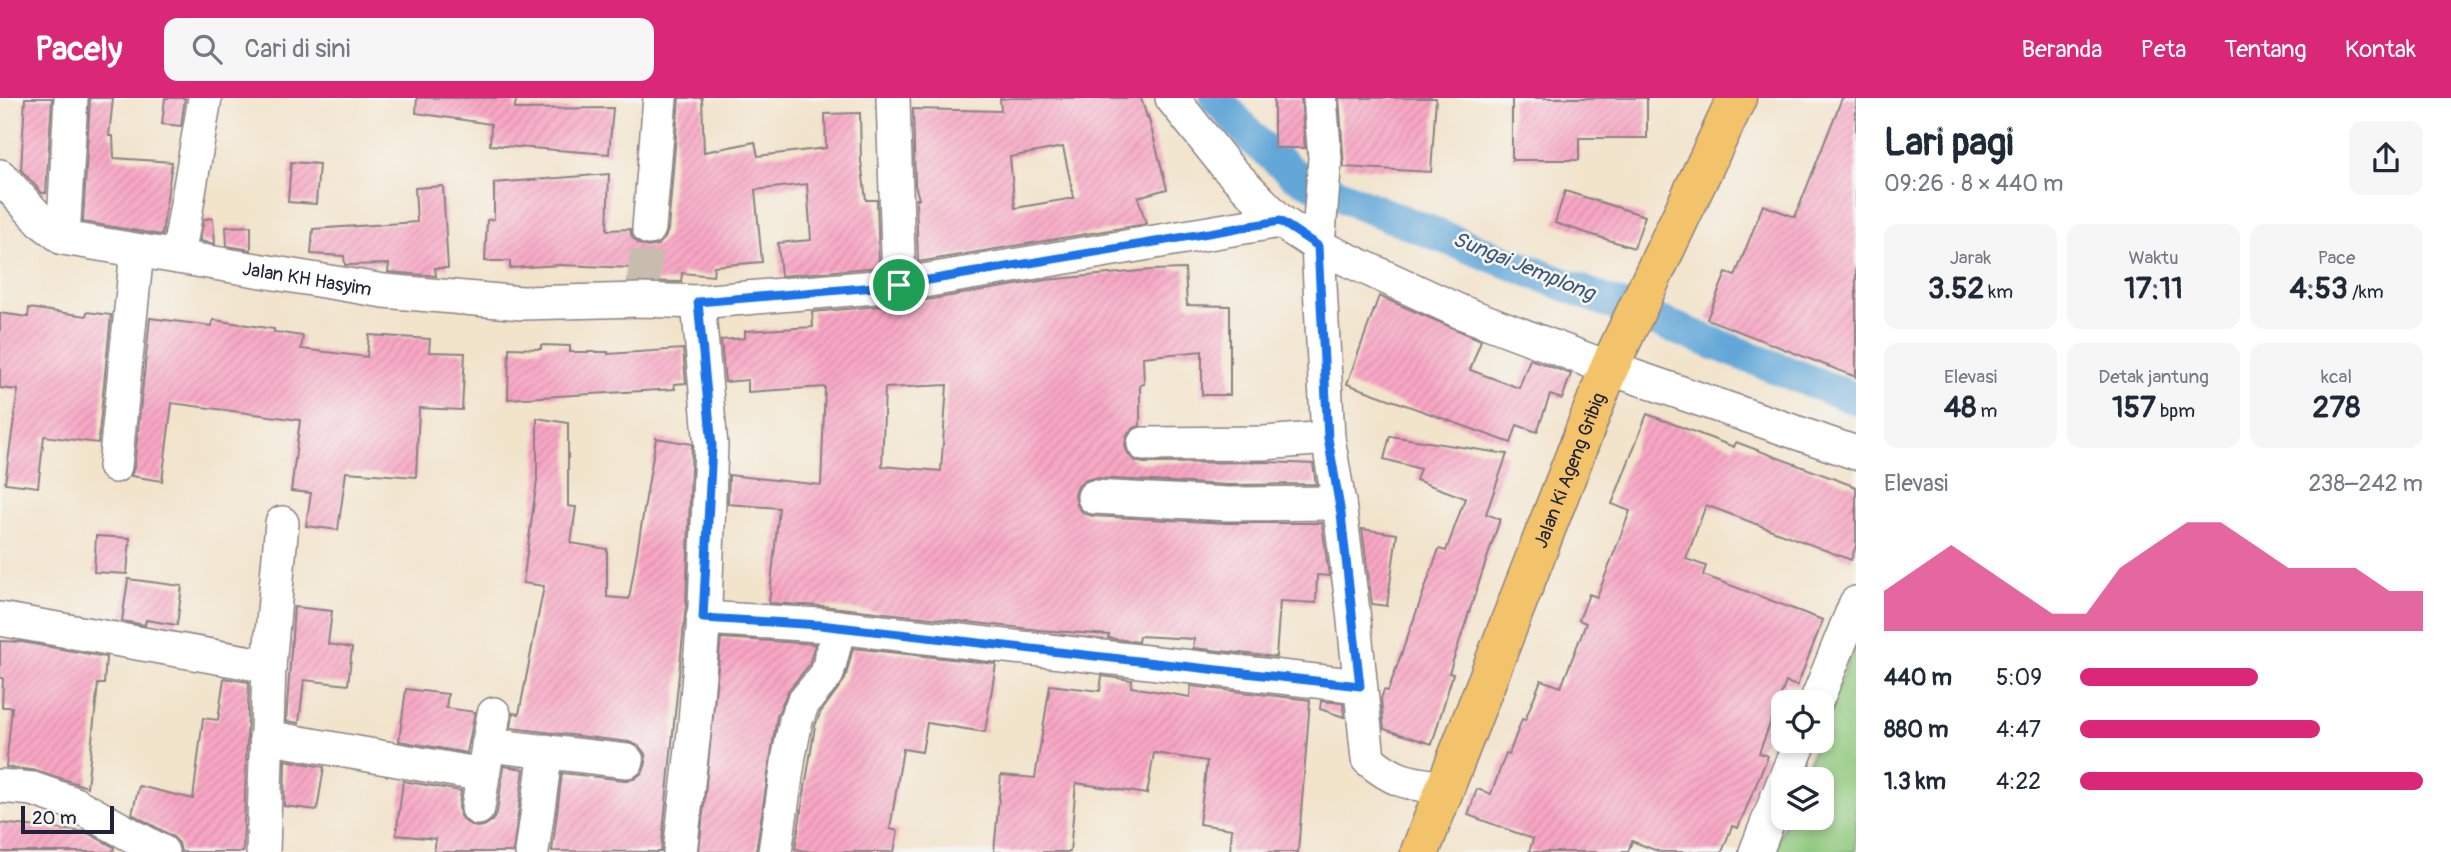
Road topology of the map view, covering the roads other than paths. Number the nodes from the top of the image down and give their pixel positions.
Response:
1 (71, 98) edge
2 (205, 98) edge
3 (660, 98) edge
4 (893, 98) edge
5 (1172, 98) edge
6 (1320, 98) edge
7 (1737, 98) edge
8 (0, 176) edge
9 (1280, 221) junction
10 (649, 228) tunnel mouth
11 (63, 237) junction
12 (1319, 237) junction
13 (138, 251) junction
14 (178, 257) junction
15 (899, 285) junction
16 (698, 302) junction
17 (1612, 364) junction
18 (1328, 438) junction
19 (1144, 444) dead end
20 (1856, 453) edge
21 (115, 466) dead end
22 (1094, 497) dead end
23 (1339, 503) junction
24 (282, 523) dead end
25 (1856, 603) edge
26 (703, 618) junction
27 (0, 619) edge
28 (839, 627) junction
29 (269, 666) junction
30 (1360, 686) junction
31 (1821, 690) edge
32 (266, 737) junction
33 (488, 744) junction
34 (546, 751) junction
35 (628, 761) dead end
36 (0, 786) edge
37 (1445, 788) junction
38 (478, 808) dead end
39 (1771, 814) edge
40 (1426, 850) edge
41 (162, 852) edge
42 (263, 852) edge
43 (532, 852) edge
44 (680, 852) edge
45 (775, 852) edge
46 (1756, 852) edge

1 - 11 street
2 - 14 street
3 - 10 street
4 - 15 street
5 - 9 street
6 - 12 street
7 - 17 main road, Jalan Ki Ageng Gribig
8 - 11 street, Jalan KH Hasyim
9 - 12 street
9 - 15 street, Jalan KH Hasyim
11 - 13 street, Jalan KH Hasyim
12 - 17 street
12 - 18 street
13 - 14 street, Jalan KH Hasyim
13 - 21 street
14 - 16 street, Jalan KH Hasyim
15 - 16 street, Jalan KH Hasyim
16 - 26 street
17 - 20 street
17 - 37 main road, Jalan Ki Ageng Gribig
18 - 19 street
18 - 23 street
22 - 23 street
23 - 30 street
24 - 29 street
25 - 31 street
26 - 28 street
26 - 44 street
27 - 29 street
28 - 30 street
28 - 45 street
29 - 32 street
30 - 37 street
32 - 33 street
32 - 42 street
33 - 34 street
33 - 38 street
34 - 35 street
34 - 43 street
36 - 41 street
37 - 40 main road, Jalan Ki Ageng Gribig
39 - 46 street

